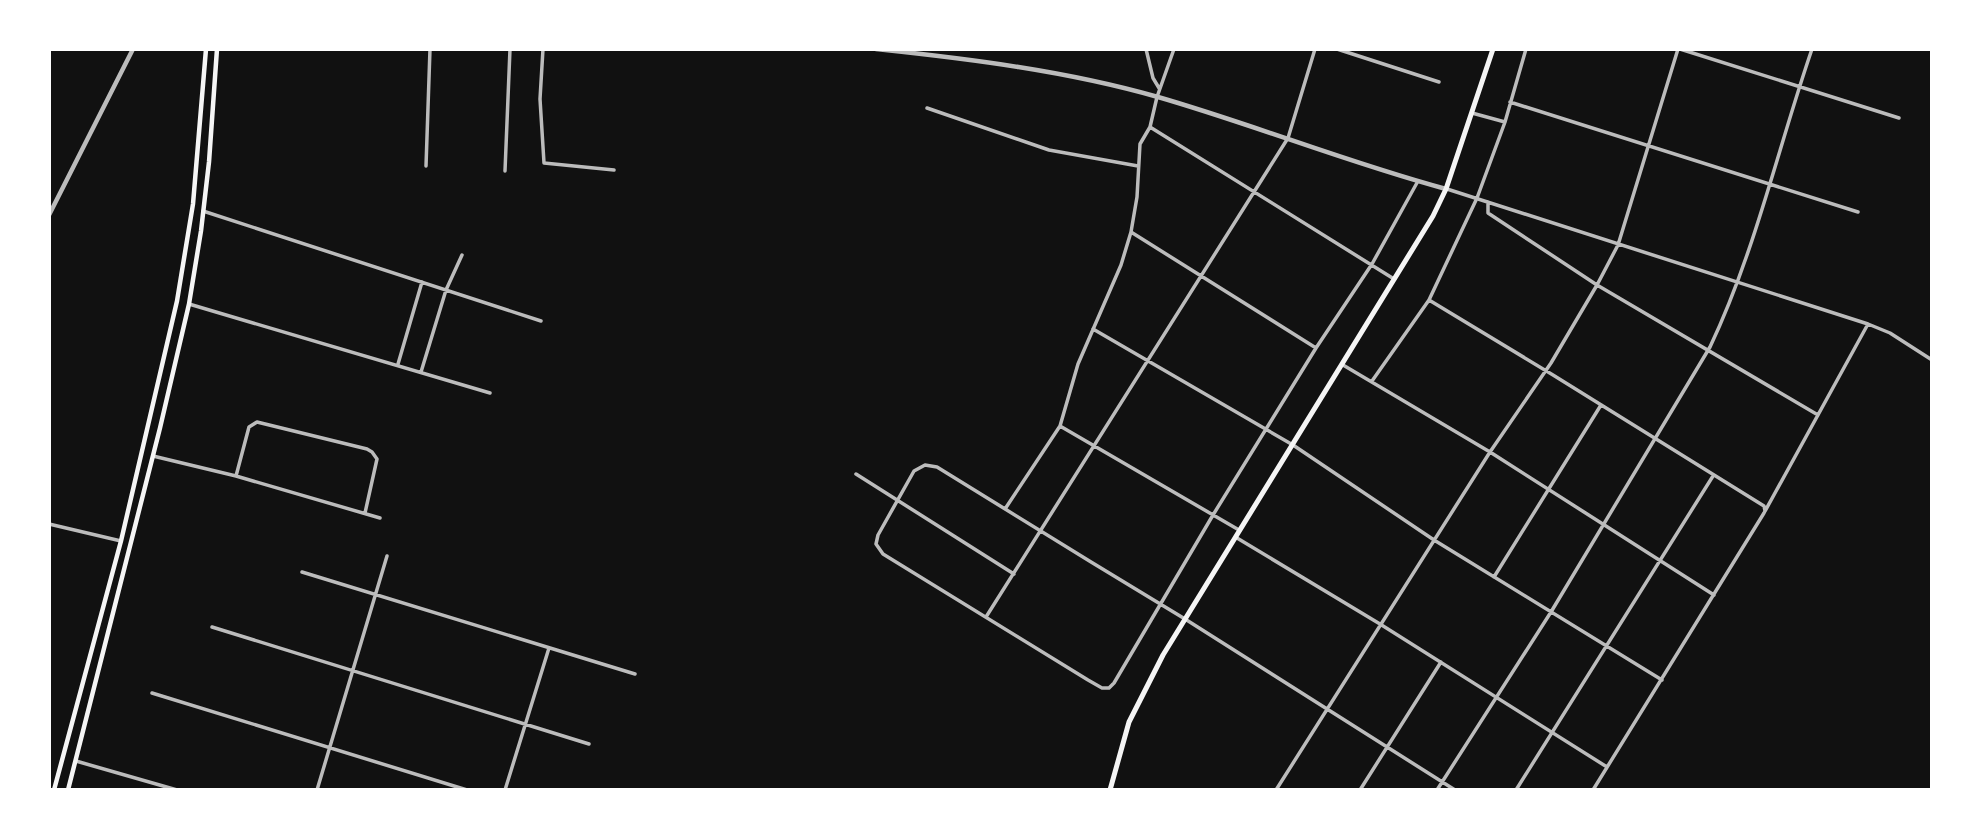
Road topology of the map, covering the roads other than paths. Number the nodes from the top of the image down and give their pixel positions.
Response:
1 (133, 49) edge
2 (206, 49) edge
3 (216, 49) edge
4 (430, 49) edge
5 (510, 49) edge
6 (543, 49) edge
7 (876, 49) edge
8 (1146, 49) edge
9 (1174, 49) edge
10 (1315, 49) edge
11 (1337, 49) edge
12 (1493, 49) edge
13 (1526, 49) edge
14 (1679, 49) edge
15 (1812, 49) edge
16 (1439, 82) dead end
17 (1799, 86) junction
18 (1159, 88) junction
19 (1157, 97) junction
20 (1510, 102) junction
21 (927, 108) dead end
22 (1472, 113) junction
23 (1899, 118) dead end
24 (1505, 122) junction
25 (1150, 127) junction
26 (1288, 138) junction
27 (1649, 146) junction
28 (426, 166) dead end
29 (1138, 166) junction
30 (614, 170) dead end
31 (505, 171) dead end
32 (1418, 181) junction
33 (1770, 184) junction
34 (1446, 189) junction
35 (1256, 191) junction
36 (1477, 198) junction
37 (1488, 202) junction
38 (203, 211) junction
39 (1858, 212) dead end
40 (49, 215) edge
41 (1131, 232) junction
42 (1618, 245) junction
43 (462, 255) dead end
44 (1372, 264) junction
45 (1200, 276) junction
46 (1396, 280) junction
47 (1737, 281) junction
48 (422, 282) junction
49 (1597, 285) junction
50 (446, 290) junction
51 (1429, 300) junction
52 (189, 304) junction
53 (541, 321) dead end
54 (1868, 324) junction
55 (1093, 329) junction
56 (1316, 348) junction
57 (1708, 351) junction
58 (1932, 360) edge
59 (1148, 361) junction
60 (397, 365) junction
61 (1343, 365) junction
62 (1545, 371) junction
63 (421, 372) junction
64 (1372, 382) junction
65 (491, 393) dead end
66 (1601, 405) junction
67 (1818, 415) junction
68 (1060, 426) junction
69 (1266, 430) junction
70 (1655, 440) junction
71 (1293, 445) junction
72 (1095, 446) junction
73 (1490, 452) junction
74 (153, 456) junction
75 (856, 474) dead end
76 (236, 476) junction
77 (1713, 476) junction
78 (1549, 489) junction
79 (896, 501) junction
80 (1005, 509) junction
81 (365, 513) junction
82 (1764, 513) junction
83 (1213, 515) junction
84 (380, 518) dead end
85 (49, 524) edge
86 (1604, 524) junction
87 (1241, 531) junction
88 (1041, 532) junction
89 (1237, 538) junction
90 (1434, 540) junction
91 (121, 541) junction
92 (387, 556) dead end
93 (1661, 559) junction
94 (302, 572) dead end
95 (1014, 574) junction
96 (1494, 577) junction
97 (376, 595) junction
98 (1714, 595) junction
99 (1162, 605) junction
100 (1551, 612) junction
101 (986, 617) junction
102 (1185, 619) junction
103 (1380, 624) junction
104 (212, 627) dead end
105 (1605, 645) junction
106 (549, 648) junction
107 (1441, 662) junction
108 (353, 670) junction
109 (635, 674) dead end
110 (1662, 680) junction
111 (152, 693) dead end
112 (1497, 696) junction
113 (1326, 709) junction
114 (526, 724) junction
115 (1553, 731) junction
116 (589, 744) dead end
117 (1386, 747) junction
118 (330, 748) junction
119 (76, 761) junction
120 (1607, 767) junction
121 (1442, 782) junction
122 (54, 790) edge
123 (68, 790) edge
124 (177, 790) edge
125 (317, 790) edge
126 (467, 790) edge
127 (505, 790) edge
128 (1110, 790) edge
129 (1276, 790) edge
130 (1360, 790) edge
131 (1437, 790) edge
132 (1455, 790) edge
133 (1516, 790) edge
134 (1593, 790) edge

1 - 40 street
2 - 91 main road
3 - 38 main road
4 - 28 street
5 - 31 street
6 - 30 street
7 - 19 street
8 - 18 street
9 - 18 street
10 - 26 street
11 - 16 street
12 - 22 highway
13 - 20 street
14 - 17 street
14 - 27 street
15 - 17 street
17 - 23 street
17 - 33 street
18 - 19 street
19 - 25 street
19 - 26 street
20 - 24 street
20 - 27 street
21 - 29 street
22 - 24 street
22 - 34 highway
24 - 36 street
25 - 29 street
25 - 35 street
26 - 32 street
26 - 35 street
27 - 33 street
27 - 42 street
29 - 41 street
32 - 34 street
32 - 44 street
33 - 39 street
33 - 47 street
34 - 36 street
34 - 46 highway
35 - 44 street
35 - 45 street
36 - 37 street
36 - 51 street
37 - 42 street
37 - 49 street
38 - 48 street
38 - 52 main road
41 - 45 street
41 - 55 street
42 - 47 street
42 - 49 street
43 - 50 street
44 - 46 street
44 - 56 street
45 - 56 street
45 - 59 street
46 - 61 highway
47 - 54 street
47 - 57 street
48 - 50 street
48 - 60 street
49 - 57 street
49 - 62 street
50 - 53 street
50 - 63 street
51 - 62 street
51 - 64 street
52 - 60 street
52 - 74 main road
54 - 58 street
54 - 67 street
55 - 59 street
55 - 68 street
56 - 69 street
57 - 67 street
57 - 70 street
59 - 69 street
59 - 72 street
60 - 63 street
61 - 64 street
61 - 71 highway
62 - 66 street
62 - 73 street
63 - 65 street
64 - 73 street
66 - 70 street
66 - 78 street
67 - 82 street
68 - 72 street
68 - 80 street
69 - 71 street
69 - 83 street
70 - 77 street
70 - 86 street
71 - 87 highway
71 - 90 street
72 - 83 street
72 - 88 street
73 - 78 street
73 - 90 street
74 - 76 street
74 - 119 main road
75 - 79 street
76 - 81 street
76 - 81 street
77 - 82 street
77 - 93 street
78 - 86 street
78 - 96 street
79 - 80 street
79 - 95 street
79 - 101 street
80 - 88 street
81 - 84 street
82 - 98 street
83 - 87 street
83 - 99 street
85 - 91 street
86 - 93 street
86 - 100 street
87 - 89 highway
88 - 95 street
88 - 99 street
89 - 102 highway
89 - 103 street
90 - 96 street
90 - 103 street
91 - 122 main road
92 - 97 street
93 - 98 street
93 - 105 street
94 - 97 street
95 - 101 street
96 - 100 street
97 - 106 street
97 - 108 street
98 - 110 street
99 - 101 street
99 - 102 street
100 - 105 street
100 - 112 street
102 - 113 street
102 - 128 highway
103 - 107 street
103 - 113 street
104 - 108 street
105 - 110 street
105 - 115 street
106 - 109 street
106 - 114 street
107 - 112 street
107 - 117 street
108 - 114 street
108 - 118 street
110 - 120 street
111 - 118 street
112 - 115 street
112 - 121 street
113 - 117 street
113 - 129 street
114 - 116 street
114 - 127 street
115 - 120 street
115 - 133 street
117 - 121 street
117 - 130 street
118 - 125 street
118 - 126 street
119 - 123 main road
119 - 124 street
120 - 134 street
121 - 131 street
121 - 132 street

